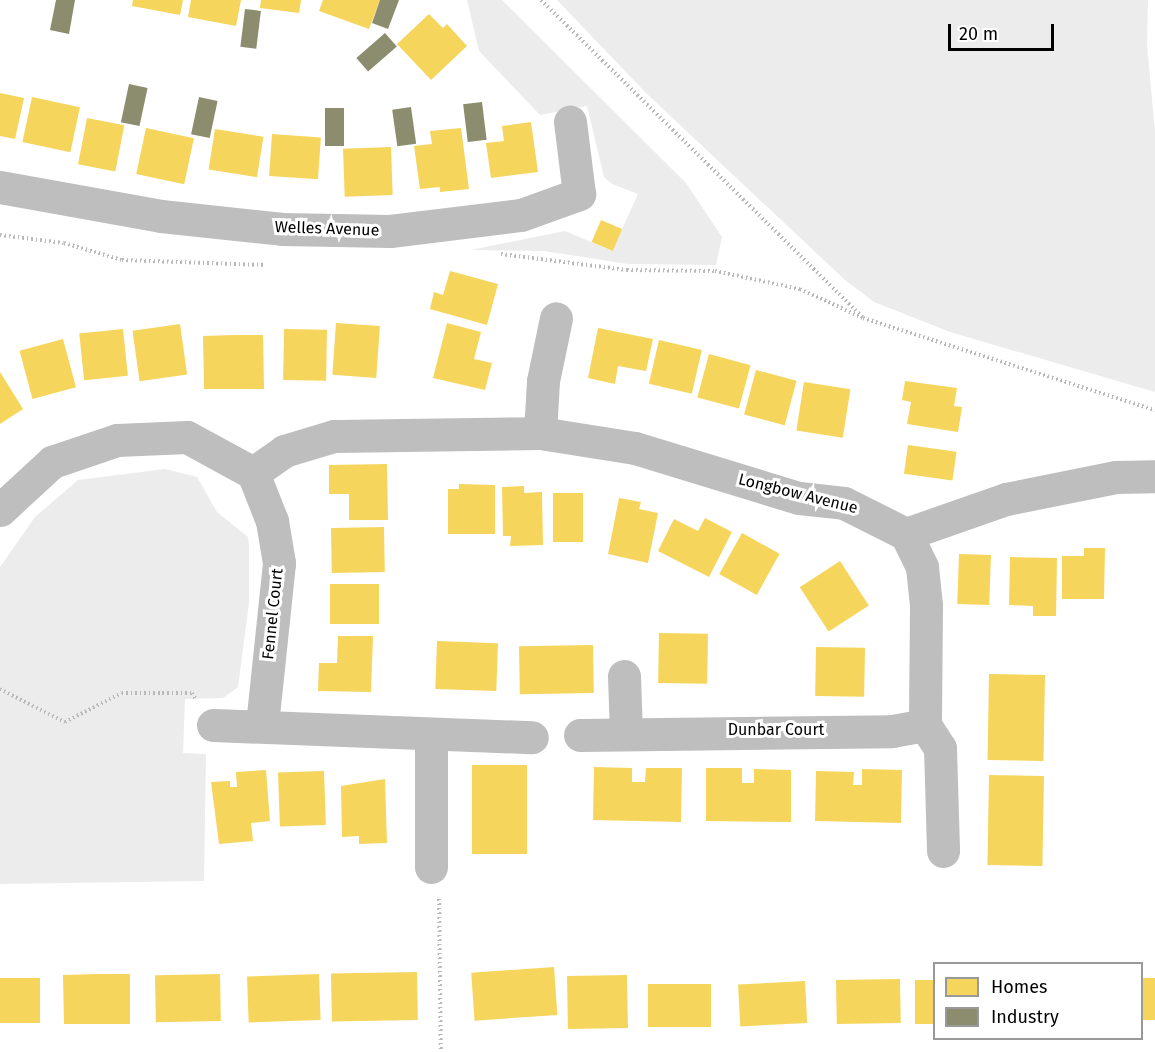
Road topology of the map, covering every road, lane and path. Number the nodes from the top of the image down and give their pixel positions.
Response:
1 (541, 0) edge
2 (570, 122) dead end
3 (0, 187) edge
4 (0, 235) edge
5 (490, 255) dead end
6 (271, 265) dead end
7 (556, 318) dead end
8 (863, 318) junction
9 (1155, 410) edge
10 (540, 433) junction
11 (253, 473) junction
12 (1155, 476) edge
13 (0, 510) edge
14 (906, 534) junction
15 (624, 676) dead end
16 (0, 689) edge
17 (262, 724) junction
18 (213, 725) joint
19 (925, 725) junction
20 (626, 732) junction
21 (432, 735) junction
22 (580, 735) dead end
23 (532, 737) dead end
24 (943, 851) dead end
25 (431, 867) joint
26 (441, 1052) edge

1 - 8 path
2 - 3 street, Welles Avenue
4 - 6 path
5 - 8 path
7 - 10 street
8 - 9 path
10 - 11 street, Longbow Avenue
10 - 14 street, Longbow Avenue
11 - 13 street
11 - 17 street, Fennel Court
12 - 14 street
14 - 19 street
15 - 20 street
16 - 18 path
17 - 18 street
17 - 21 street
19 - 20 street, Dunbar Court
19 - 24 street
20 - 22 street, Dunbar Court
21 - 23 street
21 - 25 street
25 - 26 path

